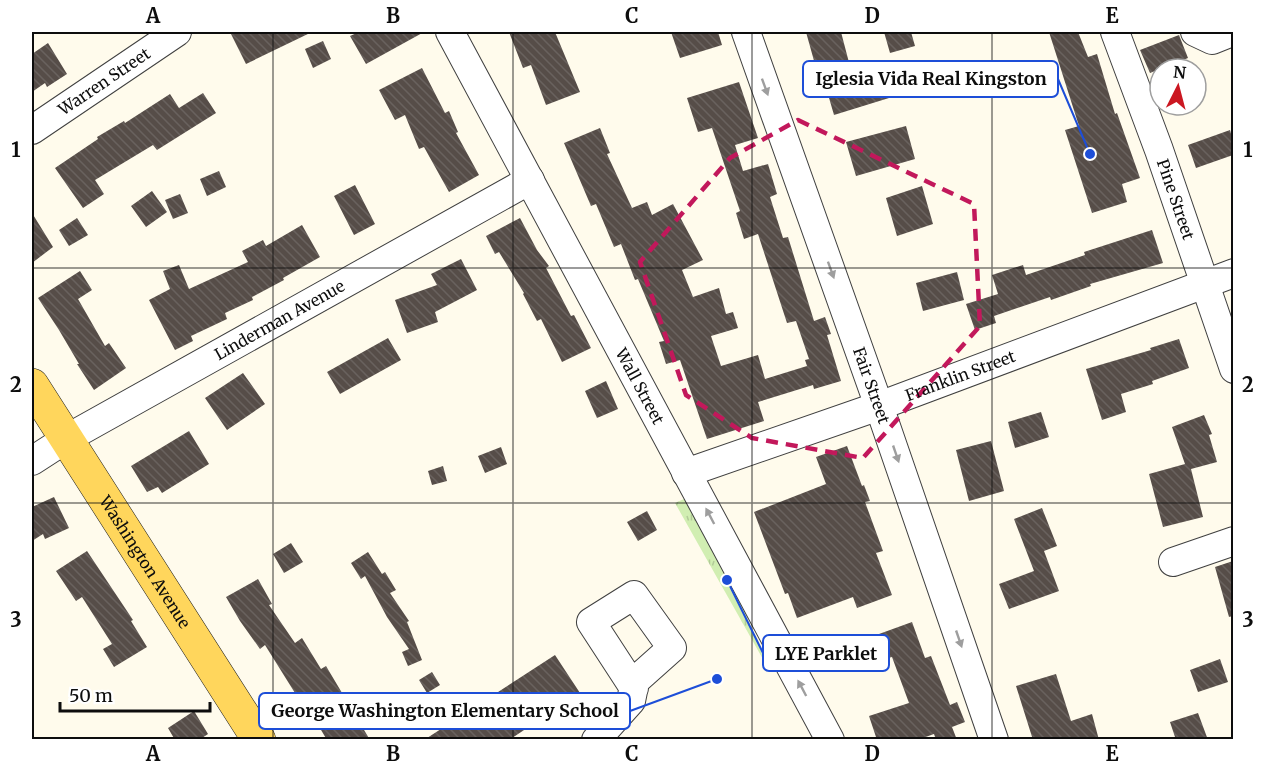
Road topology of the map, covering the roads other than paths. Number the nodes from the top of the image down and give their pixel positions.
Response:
1 (177, 32) edge
2 (450, 32) edge
3 (746, 32) edge
4 (1115, 32) edge
5 (1195, 32) edge
6 (1232, 32) edge
7 (32, 130) edge
8 (530, 180) junction
9 (1233, 273) edge
10 (1205, 285) junction
11 (1233, 369) edge
12 (32, 385) edge
13 (879, 406) junction
14 (66, 439) junction
15 (32, 462) edge
16 (686, 473) junction
17 (1233, 541) edge
18 (1173, 562) dead end
19 (634, 688) dead end
20 (259, 740) edge
21 (596, 740) edge
22 (830, 740) edge
23 (994, 740) edge

1 - 7 street, Warren Street
2 - 8 street, Wall Street
3 -> 13 street, Fair Street
4 - 10 street, Pine Street
5 - 6 street
8 - 14 street, Linderman Avenue
8 - 16 street, Wall Street
9 - 10 street, Franklin Street
10 - 11 street, Pine Street
10 - 13 street, Franklin Street
12 - 14 main road, Washington Avenue
13 - 16 street, Franklin Street
13 -> 23 street, Fair Street
14 - 15 street, Linderman Avenue
14 - 20 main road, Washington Avenue
22 -> 16 street, Wall Street
17 - 18 street
19 - 21 street

